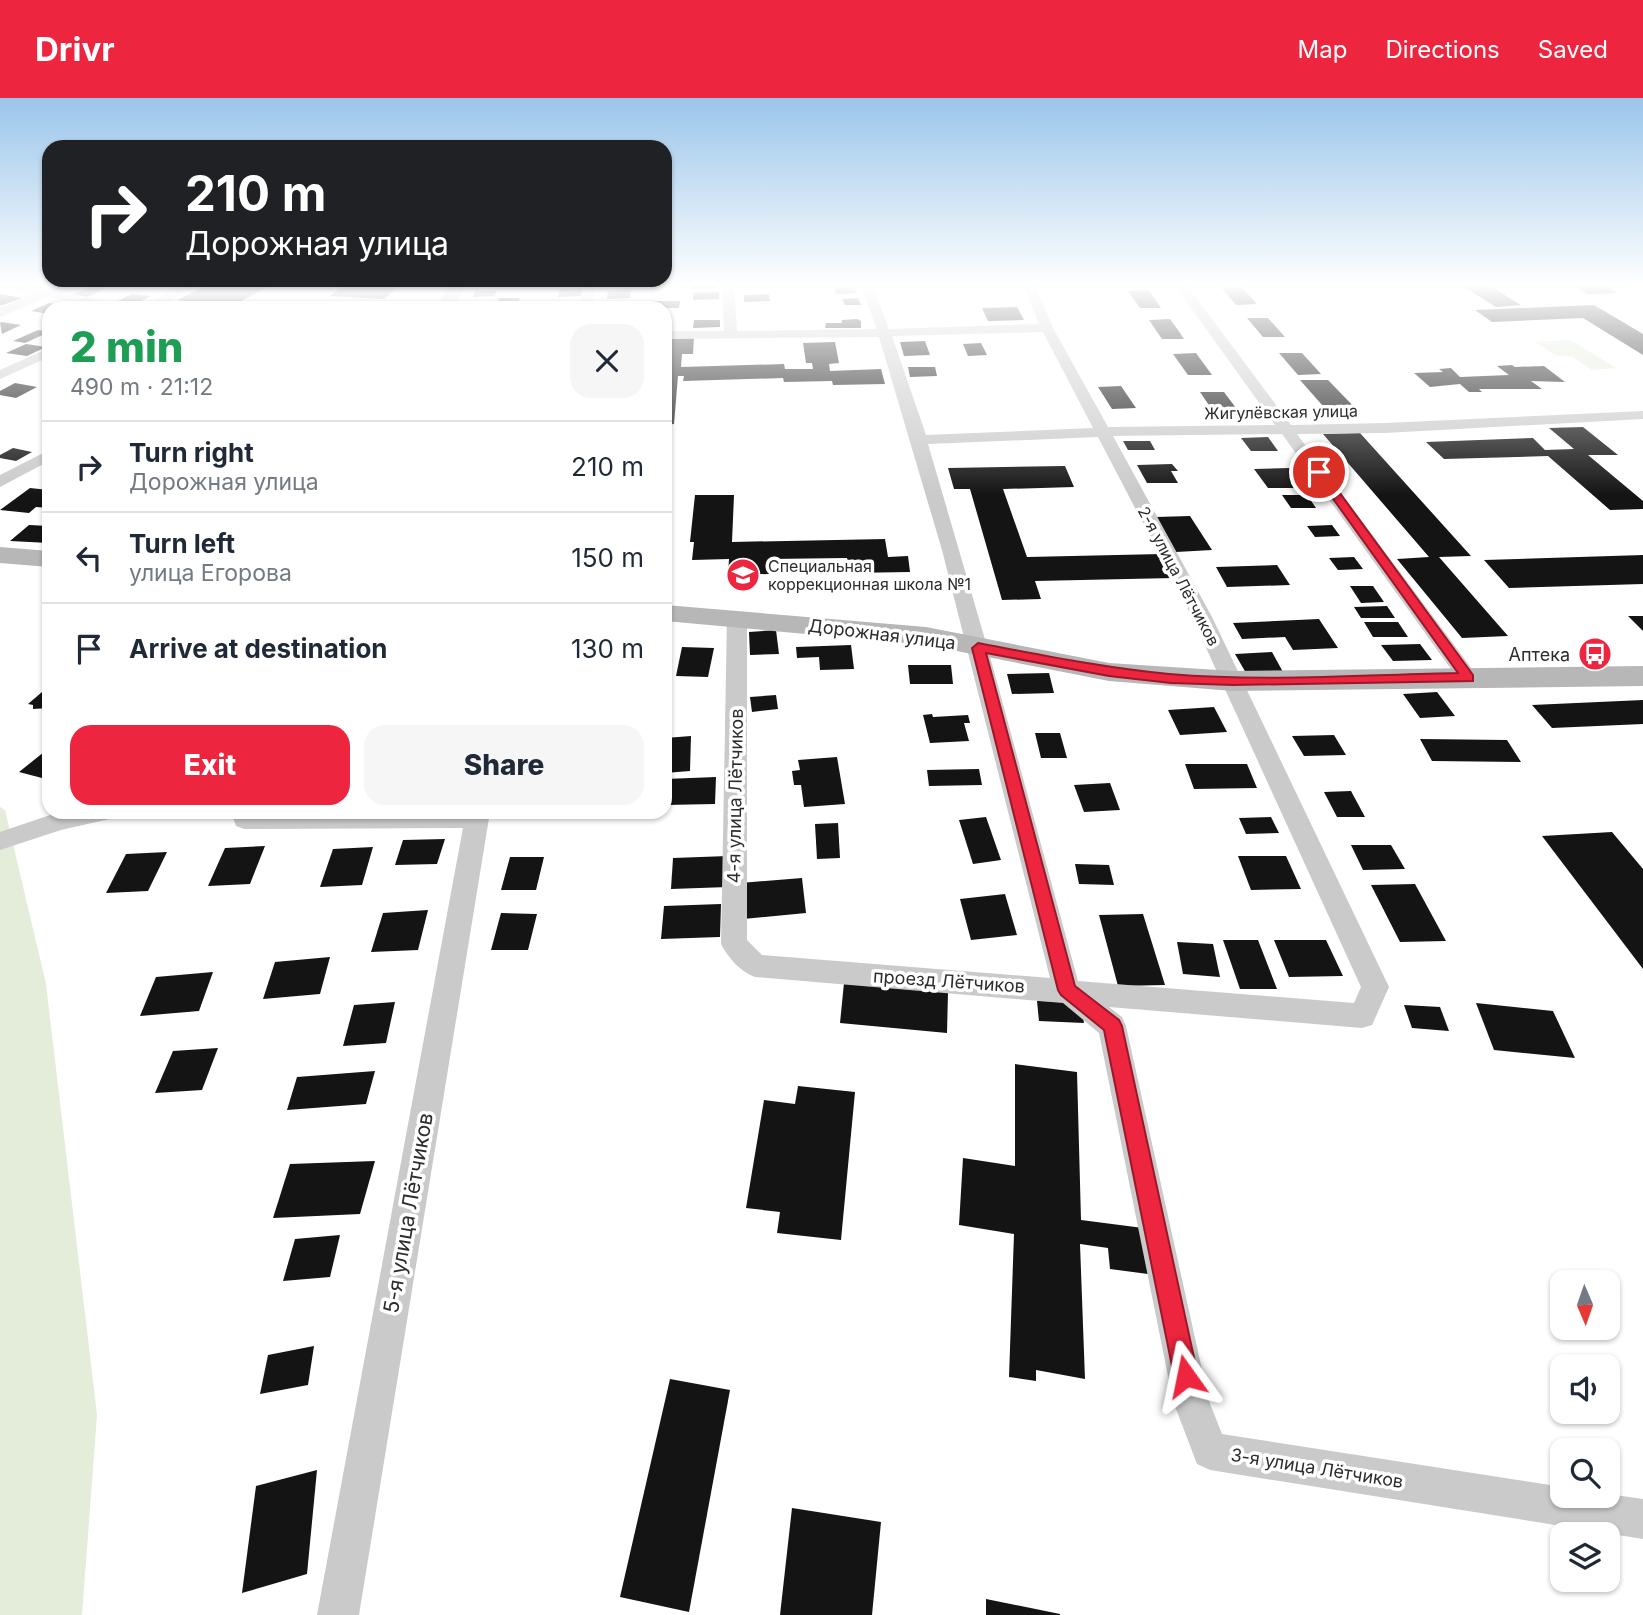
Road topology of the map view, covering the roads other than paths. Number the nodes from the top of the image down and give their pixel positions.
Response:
1 (893, 354) edge
2 (1061, 354) edge
3 (1232, 354) edge
4 (42, 355) edge
5 (0, 375) edge
6 (1643, 415) edge
7 (1289, 430) junction
8 (1103, 432) junction
9 (920, 440) junction
10 (42, 459) edge
11 (0, 482) edge
12 (0, 555) edge
13 (42, 558) edge
14 (672, 613) edge
15 (737, 618) junction
16 (978, 648) junction
17 (1643, 676) edge
18 (1468, 678) junction
19 (1233, 681) junction
20 (70, 819) edge
21 (244, 819) edge
22 (302, 819) edge
23 (476, 819) edge
24 (0, 841) edge
25 (755, 965) joint
26 (1375, 987) joint
27 (1067, 990) junction
28 (1643, 1519) edge
29 (338, 1615) edge

1 - 9 street
2 - 8 street, 2-я улица Лётчиков
3 - 7 street
4 - 5 street
6 - 7 street, Жигулёвская улица
7 - 8 street, Жигулёвская улица
7 - 18 street
8 - 9 street, Жигулёвская улица
8 - 19 street, 2-я улица Лётчиков
9 - 16 street
10 - 11 street
12 - 13 main road
14 - 15 main road, Дорожная улица
15 - 16 main road, Дорожная улица
15 - 25 street, 4-я улица Лётчиков
16 - 19 main road, Дорожная улица
16 - 27 street
17 - 18 main road, Дорожная улица
18 - 19 main road, Дорожная улица
19 - 26 street, 2-я улица Лётчиков
20 - 24 street
21 - 22 street
23 - 29 street, 5-я улица Лётчиков
25 - 27 street, проезд Лётчиков
26 - 27 street, проезд Лётчиков
27 - 28 street, 3-я улица Лётчиков

